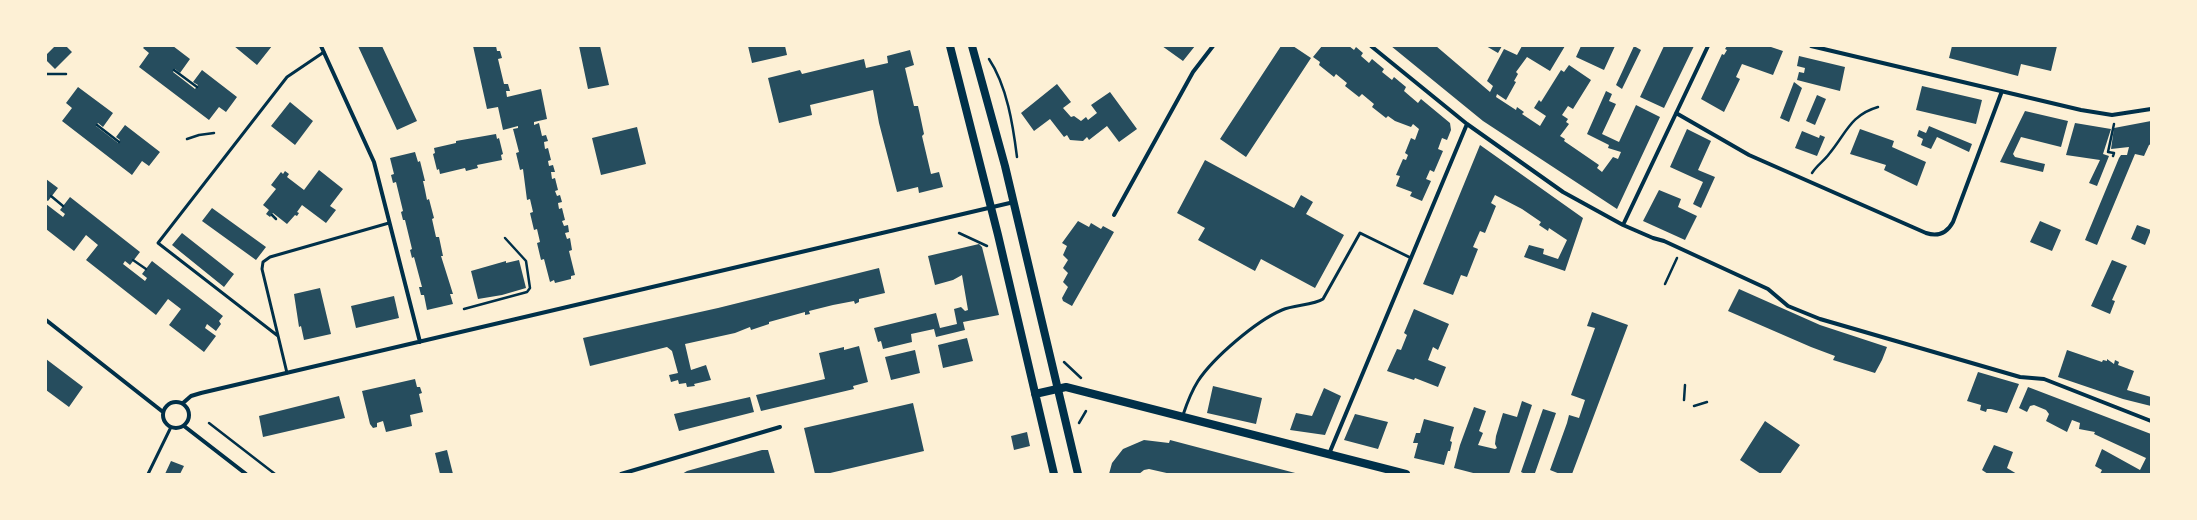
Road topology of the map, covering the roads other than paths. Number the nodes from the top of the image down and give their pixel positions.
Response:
1 (321, 46) edge
2 (950, 46) edge
3 (972, 46) edge
4 (1213, 46) edge
5 (1371, 46) edge
6 (1708, 46) edge
7 (1811, 46) edge
8 (324, 52) junction
9 (2002, 91) junction
10 (2151, 109) edge
11 (1676, 113) junction
12 (1467, 124) junction
13 (1014, 202) junction
14 (991, 208) junction
15 (1114, 215) dead end
16 (389, 223) junction
17 (1623, 225) junction
18 (1411, 258) junction
19 (46, 320) edge
20 (278, 336) junction
21 (420, 342) junction
22 (287, 373) junction
23 (1058, 389) junction
24 (1035, 394) junction
25 (183, 403) junction
26 (163, 412) junction
27 (1182, 417) junction
28 (2151, 420) edge
29 (184, 426) junction
30 (171, 427) junction
31 (780, 427) dead end
32 (1329, 454) junction
33 (148, 474) edge
34 (246, 474) edge
35 (621, 474) edge
36 (1054, 474) edge
37 (1078, 474) edge
38 (1406, 474) edge

1 - 8 street
2 - 14 main road
3 - 13 main road
4 - 15 street
5 - 12 street
6 - 11 street
7 - 9 street
8 - 16 street
8 - 20 lane
9 - 10 street
9 - 11 street
11 - 17 street
12 - 17 street
12 - 18 street
13 - 14 street
13 - 23 main road
14 - 21 street
14 - 24 main road
16 - 20 lane
16 - 21 street
17 - 28 street
18 - 27 lane
18 - 32 street
19 - 26 street
20 - 22 lane
21 - 22 street
22 - 25 street
23 - 24 main road
23 - 27 main road
23 - 37 main road
24 - 36 main road
25 - 26 street
25 - 29 street
26 - 30 street
27 - 32 main road
29 - 30 street
29 - 34 street
30 - 33 lane
31 - 35 street
32 - 38 main road

